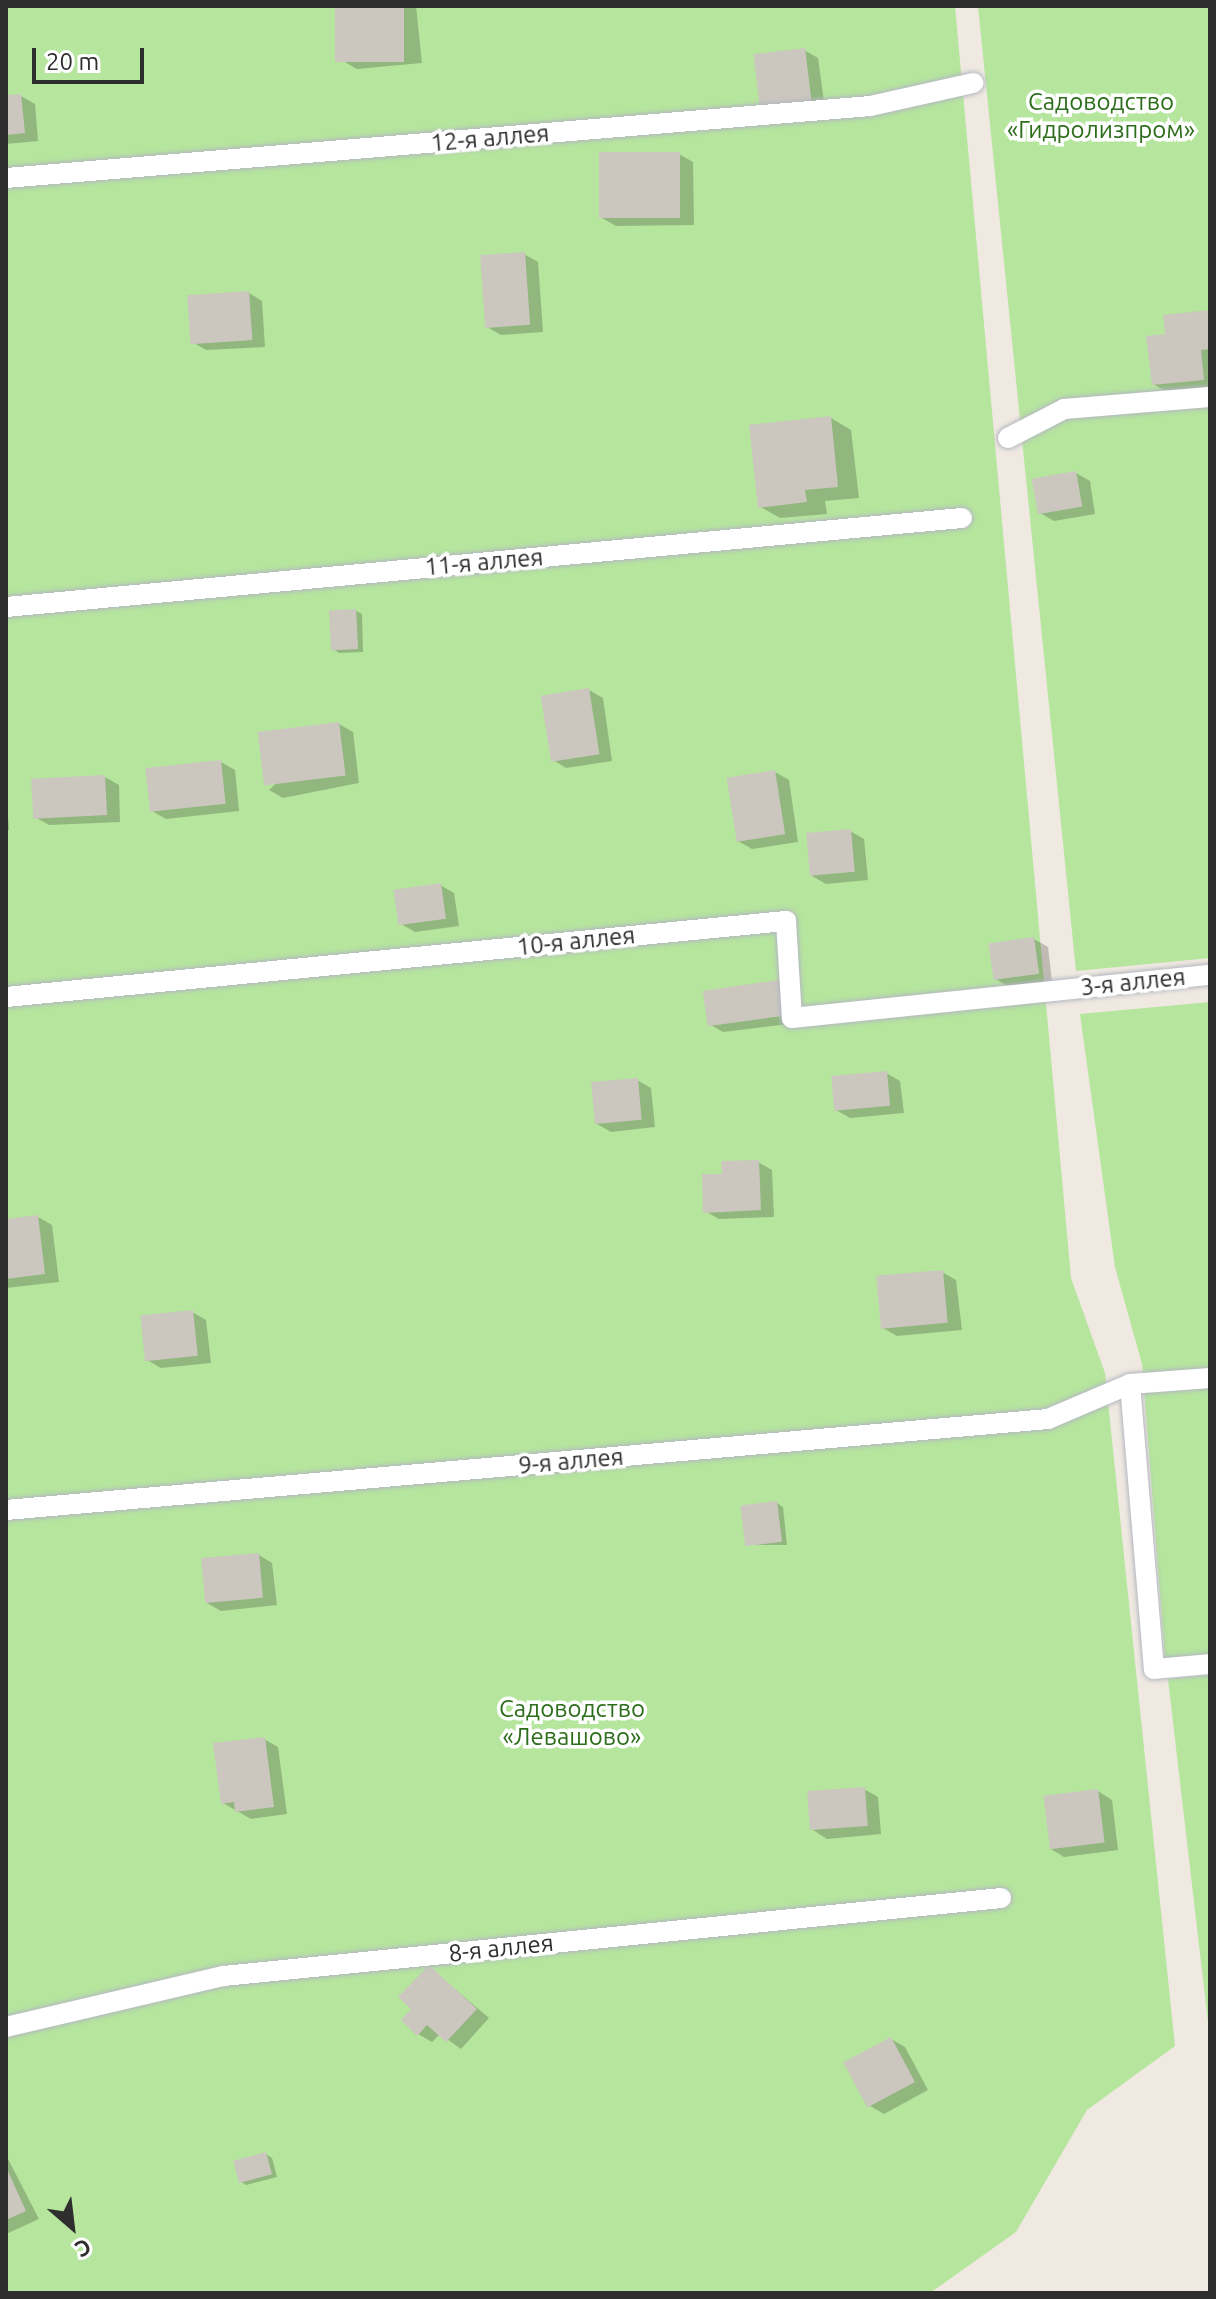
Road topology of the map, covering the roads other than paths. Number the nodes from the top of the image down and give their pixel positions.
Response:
1 (973, 83) dead end
2 (6, 178) edge
3 (1210, 397) edge
4 (1008, 438) dead end
5 (962, 518) dead end
6 (6, 607) edge
7 (1210, 975) edge
8 (1055, 990) joint
9 (6, 997) edge
10 (1210, 1378) edge
11 (1130, 1384) junction
12 (6, 1510) edge
13 (1210, 1664) edge
14 (1001, 1898) dead end
15 (6, 2027) edge

1 - 2 lane, 12-я аллея
3 - 4 lane
5 - 6 lane, 11-я аллея
7 - 8 lane, 3-я аллея
8 - 9 lane, 10-я аллея
10 - 11 lane, 9-я аллея
11 - 12 lane, 9-я аллея
11 - 13 lane
14 - 15 lane, 8-я аллея

